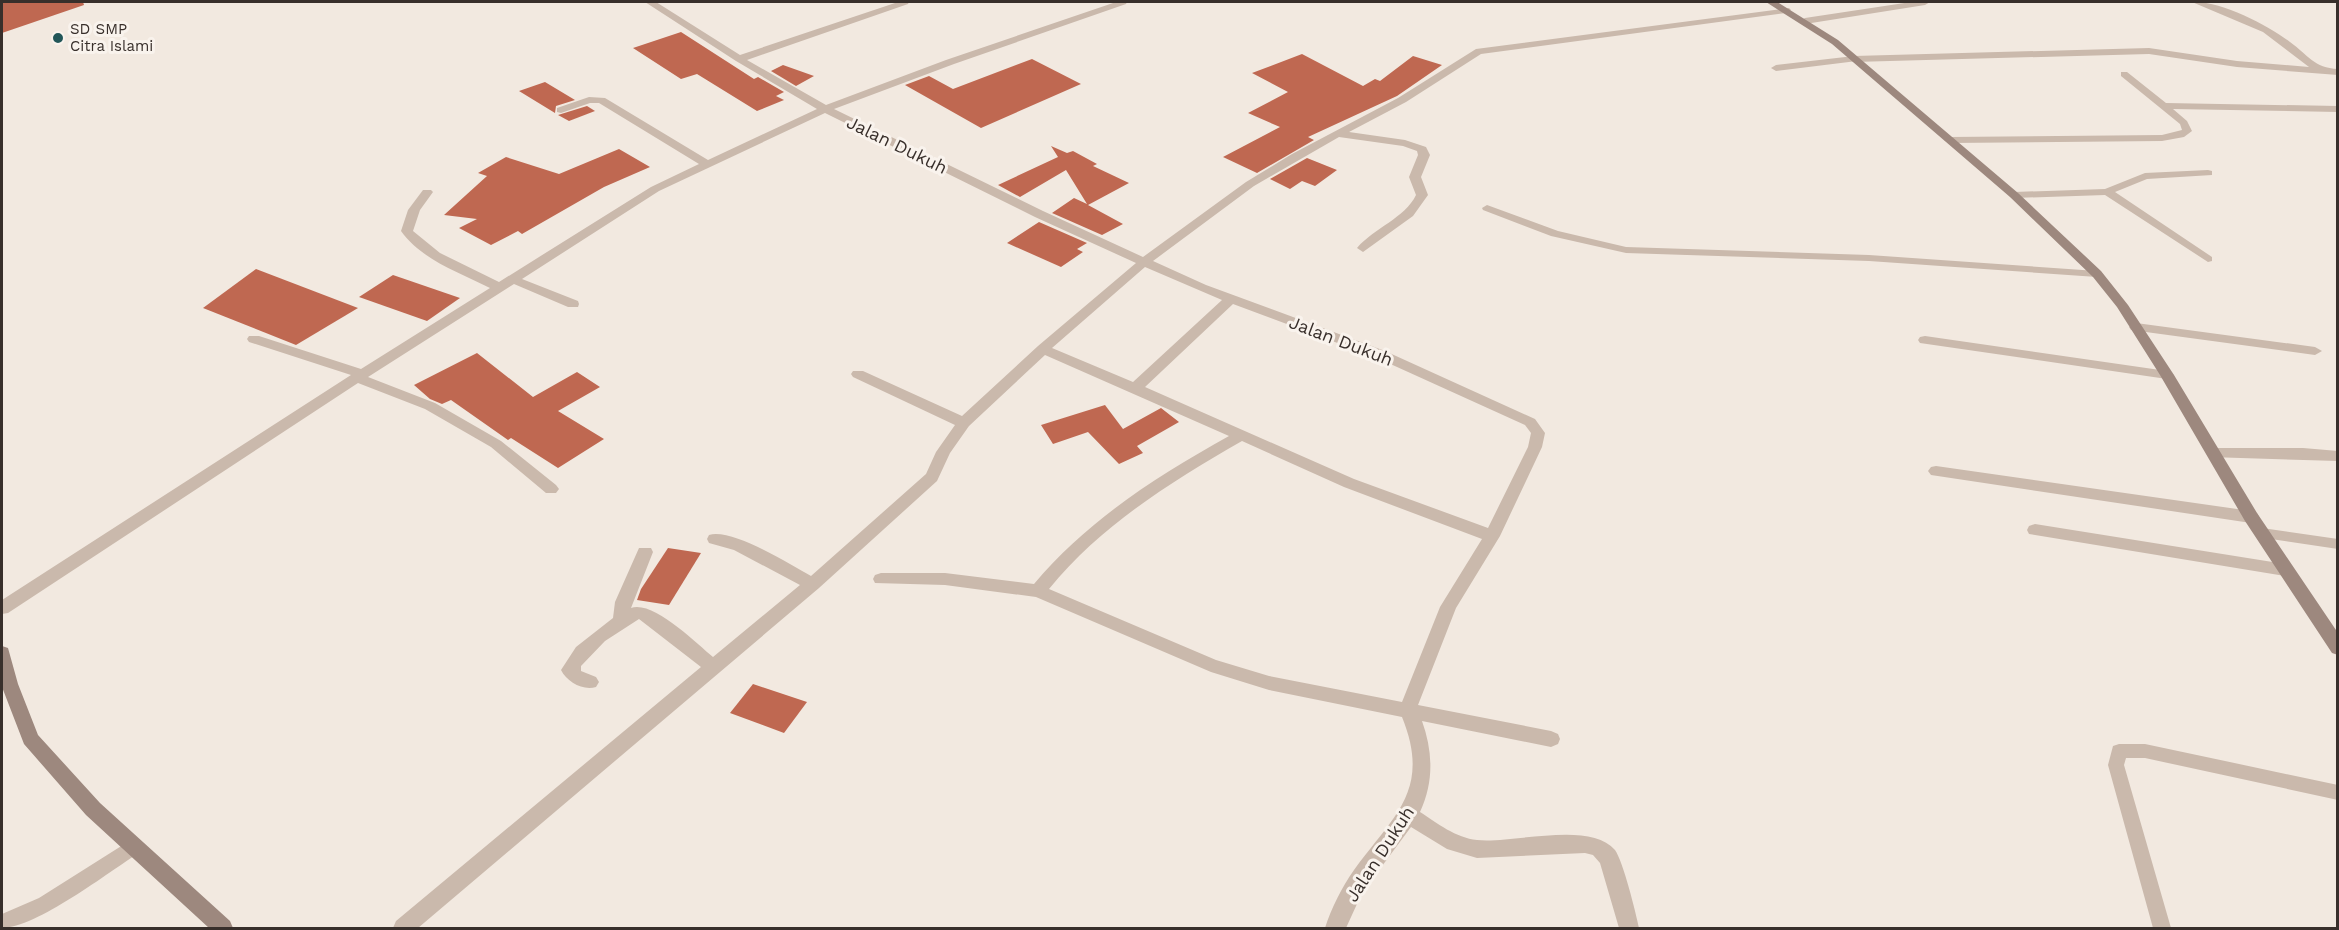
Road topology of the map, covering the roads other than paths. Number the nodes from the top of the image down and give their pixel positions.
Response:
1 (650, 2) edge
2 (905, 2) edge
3 (1123, 2) edge
4 (1771, 2) edge
5 (1925, 2) edge
6 (2197, 2) edge
7 (1786, 10) junction
8 (1805, 21) junction
9 (739, 59) junction
10 (1854, 59) junction
11 (1776, 68) dead end
12 (2321, 71) junction
13 (2337, 72) edge
14 (2124, 74) dead end
15 (2164, 106) junction
16 (825, 109) junction
17 (2337, 109) edge
18 (561, 110) dead end
19 (1338, 134) junction
20 (1948, 140) junction
21 (706, 163) junction
22 (2208, 173) dead end
23 (427, 192) dead end
24 (2106, 192) junction
25 (2014, 195) junction
26 (1487, 208) dead end
27 (1363, 248) dead end
28 (2208, 259) dead end
29 (1143, 263) junction
30 (2097, 274) junction
31 (512, 279) junction
32 (498, 287) junction
33 (1231, 300) junction
34 (573, 304) dead end
35 (2136, 327) junction
36 (254, 339) dead end
37 (1924, 340) dead end
38 (1043, 349) junction
39 (2315, 351) dead end
40 (858, 374) dead end
41 (2167, 375) junction
42 (360, 376) junction
43 (1135, 388) junction
44 (964, 423) junction
45 (1242, 435) junction
46 (2214, 453) junction
47 (2337, 456) edge
48 (1936, 471) dead end
49 (551, 489) dead end
50 (2251, 517) junction
51 (2036, 530) dead end
52 (2262, 533) junction
53 (1492, 536) junction
54 (715, 539) dead end
55 (2337, 544) edge
56 (645, 552) dead end
57 (2285, 570) junction
58 (882, 579) dead end
59 (813, 584) junction
60 (1038, 591) junction
61 (2, 608) edge
62 (621, 621) junction
63 (2337, 648) edge
64 (2, 653) edge
65 (714, 667) junction
66 (590, 682) dead end
67 (1408, 709) junction
68 (1551, 739) dead end
69 (2337, 793) edge
70 (1407, 815) junction
71 (134, 846) junction
72 (2, 923) edge
73 (223, 928) edge
74 (403, 928) edge
75 (1335, 928) edge
76 (1629, 928) edge
77 (2162, 928) edge

1 - 9 street, Jalan Dukuh
2 - 9 street
3 - 16 street
4 - 7 street
5 - 8 street
6 - 12 street
7 - 8 street
7 - 19 street
8 - 10 street
9 - 16 street, Jalan Dukuh
10 - 11 lane
10 - 12 street
10 - 20 street
12 - 13 street
14 - 15 lane
15 - 17 lane
15 - 20 lane
16 - 21 street
16 - 29 street, Jalan Dukuh
18 - 21 street
19 - 27 street
19 - 29 street
20 - 25 street
21 - 31 street
22 - 24 lane
23 - 32 street
24 - 25 lane
24 - 28 lane
25 - 30 street
26 - 30 lane
29 - 33 street, Jalan Dukuh
29 - 38 street
30 - 35 street
31 - 32 street
31 - 34 street
32 - 42 street
33 - 43 street
33 - 53 street, Jalan Dukuh
35 - 39 street
35 - 41 street
36 - 42 street
37 - 41 street
38 - 43 street
38 - 44 street
40 - 44 street
41 - 46 street
42 - 49 street
42 - 61 street
43 - 45 street
44 - 59 street
45 - 53 street
45 - 60 street
46 - 47 street
46 - 50 street
48 - 50 street
50 - 52 street
51 - 57 street
52 - 55 lane
52 - 57 street
53 - 67 street, Jalan Dukuh
54 - 59 street
56 - 62 street
57 - 63 street
58 - 60 street
59 - 65 street
60 - 67 street
62 - 65 street
62 - 66 street
64 - 71 street
65 - 74 street
67 - 68 street
67 - 70 street, Jalan Dukuh
69 - 77 lane
70 - 75 street, Jalan Dukuh
70 - 76 street
71 - 72 lane
71 - 73 street

